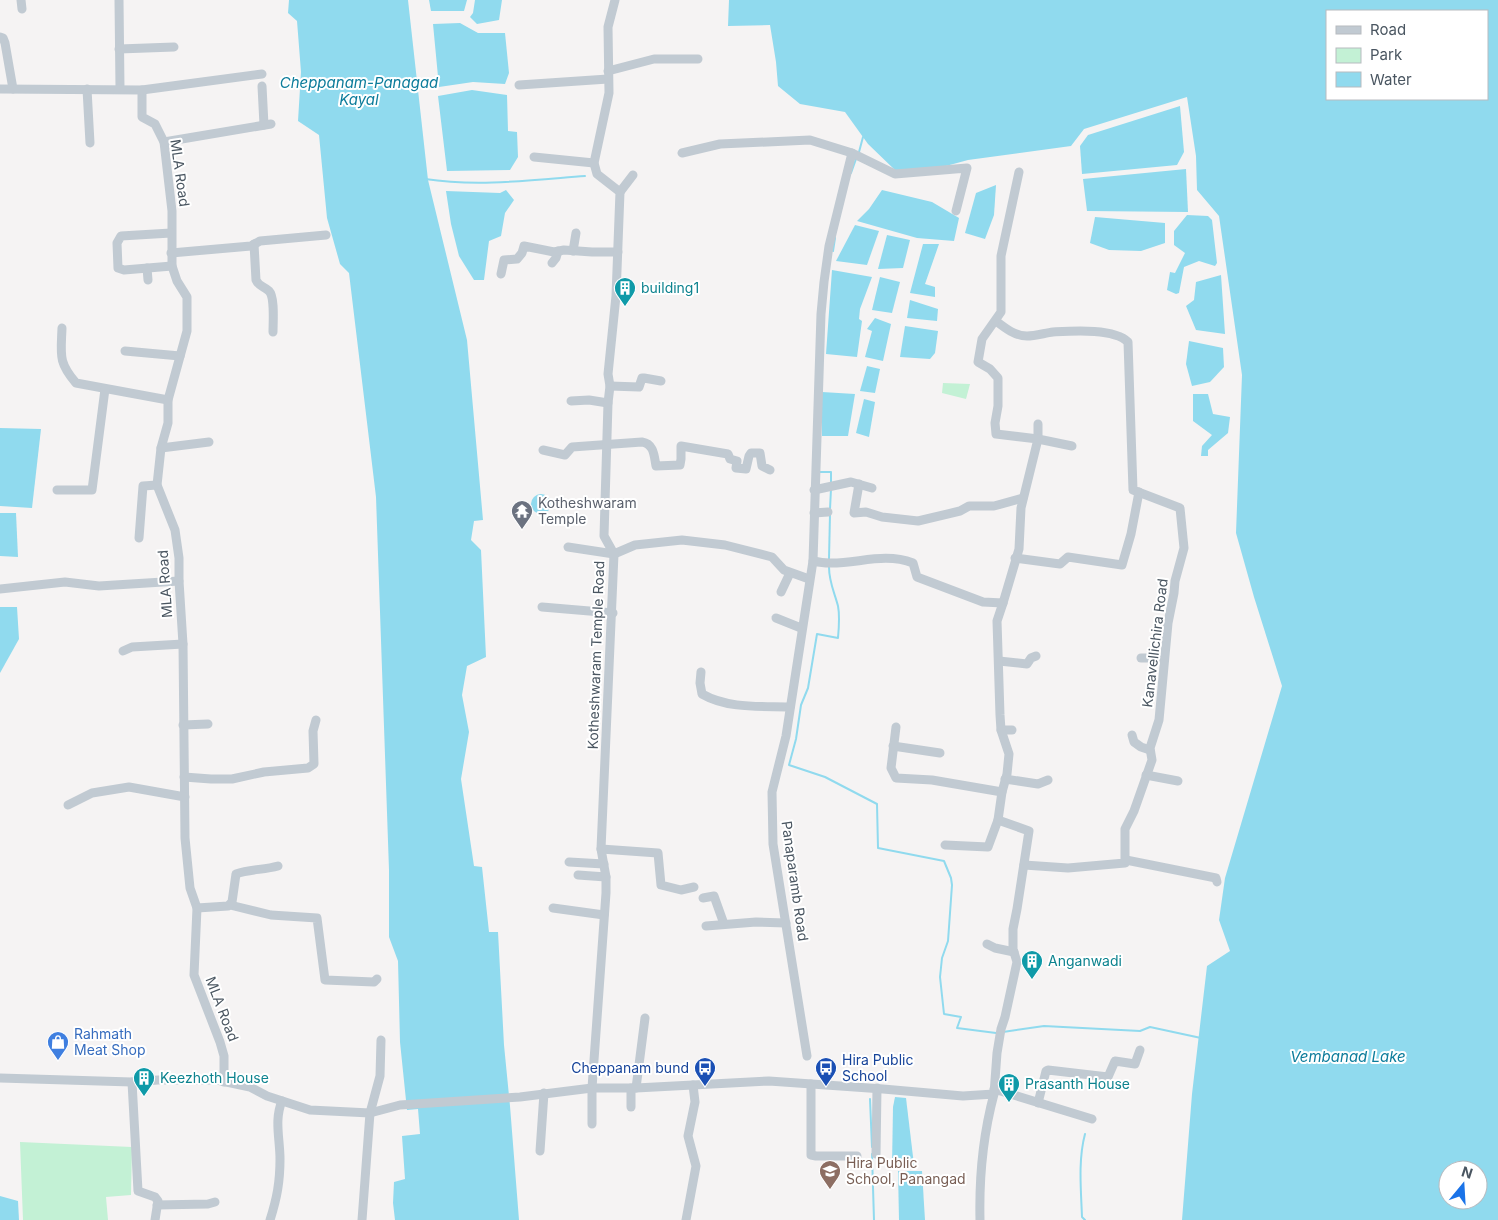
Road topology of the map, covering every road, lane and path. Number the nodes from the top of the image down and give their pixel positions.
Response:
1 (119, 0) edge
2 (615, 0) edge
3 (0, 38) edge
4 (174, 47) dead end
5 (119, 49) junction
6 (698, 59) dead end
7 (262, 74) dead end
8 (608, 75) junction
9 (519, 85) dead end
10 (262, 86) dead end
11 (120, 88) junction
12 (0, 89) edge
13 (12, 89) junction
14 (86, 89) junction
15 (142, 90) junction
16 (164, 142) junction
17 (90, 143) dead end
18 (682, 153) dead end
19 (852, 153) junction
20 (534, 157) dead end
21 (594, 163) junction
22 (1019, 172) dead end
23 (633, 175) dead end
24 (620, 192) junction
25 (956, 211) dead end
26 (171, 233) junction
27 (576, 234) dead end
28 (326, 235) dead end
29 (254, 244) junction
30 (558, 251) junction
31 (573, 251) junction
32 (618, 252) junction
33 (171, 253) junction
34 (552, 263) dead end
35 (172, 266) junction
36 (147, 268) junction
37 (501, 274) dead end
38 (148, 280) dead end
39 (996, 321) junction
40 (62, 328) dead end
41 (273, 332) dead end
42 (125, 351) dead end
43 (180, 356) junction
44 (661, 381) dead end
45 (610, 386) junction
46 (105, 389) junction
47 (168, 400) junction
48 (572, 401) dead end
49 (608, 403) junction
50 (1038, 424) dead end
51 (985, 434) dead end
52 (996, 434) junction
53 (1038, 439) junction
54 (209, 442) dead end
55 (607, 444) junction
56 (1072, 446) dead end
57 (161, 448) junction
58 (543, 450) dead end
59 (770, 470) dead end
60 (859, 484) junction
61 (157, 485) junction
62 (872, 488) dead end
63 (57, 490) dead end
64 (814, 490) junction
65 (1139, 492) junction
66 (1023, 498) junction
67 (828, 512) dead end
68 (814, 513) junction
69 (139, 538) dead end
70 (568, 547) dead end
71 (614, 554) junction
72 (1016, 558) junction
73 (812, 561) junction
74 (790, 573) junction
75 (809, 579) junction
76 (179, 581) junction
77 (0, 589) edge
78 (781, 592) dead end
79 (1003, 603) junction
80 (542, 607) dead end
81 (613, 612) junction
82 (776, 618) dead end
83 (801, 628) junction
84 (183, 644) junction
85 (123, 651) dead end
86 (1036, 656) dead end
87 (1141, 658) dead end
88 (1164, 658) junction
89 (999, 661) junction
90 (701, 672) dead end
91 (790, 707) junction
92 (316, 720) dead end
93 (208, 724) dead end
94 (183, 725) junction
95 (896, 726) dead end
96 (1001, 730) junction
97 (1012, 730) dead end
98 (1132, 735) dead end
99 (893, 746) junction
100 (1150, 750) junction
101 (940, 753) dead end
102 (1146, 775) junction
103 (184, 777) junction
104 (1005, 779) junction
105 (1048, 780) dead end
106 (1178, 781) dead end
107 (1002, 792) junction
108 (185, 796) junction
109 (68, 805) dead end
110 (998, 820) junction
111 (945, 846) dead end
112 (601, 849) junction
113 (1126, 860) junction
114 (569, 862) dead end
115 (604, 864) junction
116 (1024, 865) junction
117 (278, 866) dead end
118 (578, 876) dead end
119 (606, 877) junction
120 (1217, 882) dead end
121 (694, 887) dead end
122 (703, 898) dead end
123 (230, 905) junction
124 (197, 908) junction
125 (553, 908) dead end
126 (604, 915) junction
127 (786, 923) junction
128 (724, 924) junction
129 (706, 926) dead end
130 (987, 944) dead end
131 (1014, 952) junction
132 (377, 978) dead end
133 (645, 1018) dead end
134 (381, 1040) dead end
135 (1140, 1050) dead end
136 (808, 1056) dead end
137 (0, 1078) edge
138 (132, 1082) junction
139 (224, 1082) junction
140 (811, 1084) junction
141 (694, 1085) junction
142 (592, 1088) junction
143 (633, 1088) junction
144 (877, 1088) junction
145 (994, 1092) junction
146 (544, 1093) junction
147 (282, 1101) junction
148 (1038, 1103) junction
149 (631, 1107) dead end
150 (370, 1113) junction
151 (1092, 1120) dead end
152 (592, 1124) dead end
153 (540, 1151) dead end
154 (876, 1154) dead end
155 (857, 1156) dead end
156 (215, 1202) dead end
157 (157, 1205) junction
158 (155, 1220) edge
159 (270, 1220) edge
160 (362, 1220) edge
161 (686, 1220) edge
162 (980, 1220) edge

1 - 5 street
2 - 8 street
3 - 13 street
4 - 5 street
5 - 11 street
6 - 8 street
7 - 15 street
8 - 9 street
8 - 21 street
10 - 16 street
11 - 14 street
11 - 15 street
12 - 13 street
13 - 14 street
14 - 17 street
15 - 16 street, MLA Road
16 - 26 street, MLA Road
18 - 19 street
19 - 25 street
19 - 64 street, Panaparamb Road
20 - 21 street
21 - 24 street
22 - 39 street
23 - 24 street
24 - 32 street, Kotheshwaram Temple Road
26 - 33 street, MLA Road
26 - 36 street
27 - 31 street
28 - 29 street
29 - 33 street
29 - 41 street
30 - 31 street
30 - 34 street
30 - 37 street
31 - 32 street
32 - 45 street, Kotheshwaram Temple Road
33 - 35 street, MLA Road
35 - 36 street
35 - 43 street, MLA Road
36 - 38 street
39 - 52 street
39 - 65 street
40 - 46 street
42 - 43 street
43 - 47 street, MLA Road
44 - 45 street
45 - 49 street, Kotheshwaram Temple Road
46 - 47 street
46 - 63 street
47 - 57 street, MLA Road
48 - 49 street
49 - 55 street, Kotheshwaram Temple Road
50 - 53 street
51 - 52 street
52 - 53 street
53 - 56 street
53 - 66 street
54 - 57 street
55 - 58 street
55 - 59 street
55 - 71 street, Kotheshwaram Temple Road
57 - 61 street, MLA Road
60 - 62 street
60 - 64 street
60 - 66 street
61 - 69 street
61 - 76 street, MLA Road
64 - 68 street, Panaparamb Road
65 - 72 street
65 - 88 street, Kanavellichira Road
66 - 72 street
67 - 68 street
68 - 73 street, Panaparamb Road
70 - 71 street
71 - 74 street
71 - 81 street, Kotheshwaram Temple Road
72 - 79 street
73 - 75 street, Panaparamb Road
73 - 79 street
74 - 75 street
74 - 78 street
75 - 83 street, Panaparamb Road
76 - 77 street
76 - 84 street, MLA Road
79 - 89 street
80 - 81 street
81 - 112 street, Kotheshwaram Temple Road
82 - 83 street
83 - 91 street, Panaparamb Road
84 - 85 street
84 - 94 street, MLA Road
86 - 89 street
87 - 88 street
88 - 100 street, Kanavellichira Road
89 - 96 street
90 - 91 street
91 - 127 street, Panaparamb Road
92 - 103 street
93 - 94 street
94 - 103 street, MLA Road
95 - 99 street
96 - 97 street
96 - 104 street
98 - 100 street
99 - 101 street
99 - 107 street
100 - 102 street, Kanavellichira Road
102 - 106 street
102 - 113 street, Kanavellichira Road
103 - 108 street, MLA Road
104 - 105 street
104 - 107 street
107 - 110 street
108 - 109 street
108 - 124 street, MLA Road
110 - 111 street
110 - 116 street
112 - 115 street, Kotheshwaram Temple Road
112 - 121 street
113 - 116 street
113 - 120 street
114 - 115 street
115 - 119 street, Kotheshwaram Temple Road
116 - 131 street
117 - 123 street
118 - 119 street
119 - 126 street, Kotheshwaram Temple Road
122 - 128 street
123 - 124 street
123 - 132 street
124 - 139 street, MLA Road
125 - 126 street
126 - 142 street, Kotheshwaram Temple Road
127 - 128 street
127 - 136 street, Panaparamb Road
128 - 129 street
130 - 131 street
131 - 145 street
133 - 143 street
134 - 150 street
135 - 148 street
137 - 138 street
138 - 139 street
138 - 157 street
139 - 147 street
140 - 141 street
140 - 144 street
140 - 155 street
141 - 143 street
141 - 161 street
142 - 143 street
142 - 146 street
142 - 152 street, Kotheshwaram Temple Road
143 - 149 street
144 - 145 street
144 - 154 street
145 - 148 street
145 - 162 street
146 - 150 street
146 - 153 street
147 - 150 street
147 - 159 street
148 - 151 street
150 - 160 street
156 - 157 street
157 - 158 street

